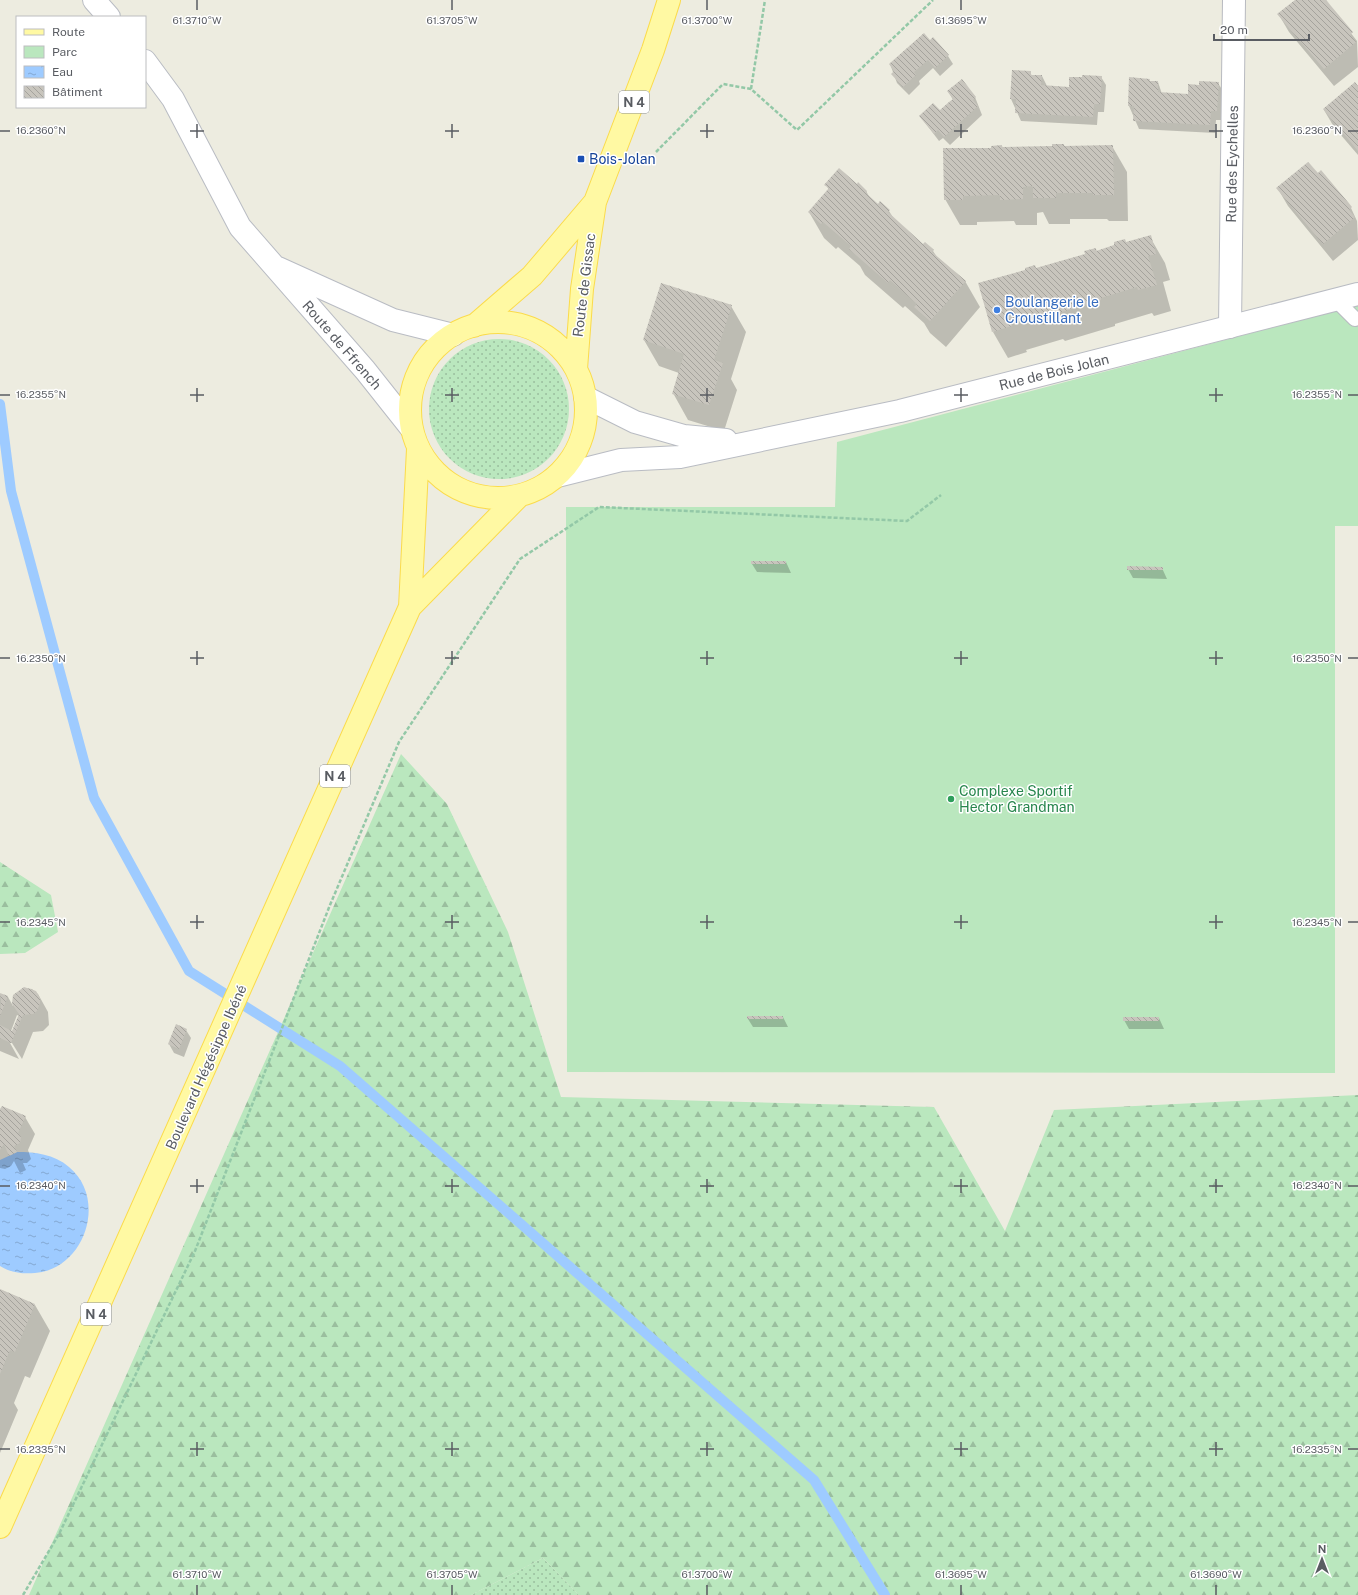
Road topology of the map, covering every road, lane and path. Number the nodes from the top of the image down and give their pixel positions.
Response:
1 (94, 0) edge
2 (670, 0) edge
3 (765, 0) edge
4 (933, 0) edge
5 (1234, 0) edge
6 (108, 16) edge
7 (146, 62) edge
8 (751, 89) junction
9 (656, 152) dead end
10 (595, 202) junction
11 (270, 264) junction
12 (1358, 294) edge
13 (1336, 300) junction
14 (1355, 319) dead end
15 (474, 326) junction
16 (1230, 327) junction
17 (453, 334) junction
18 (576, 369) junction
19 (586, 397) junction
20 (411, 428) junction
21 (749, 442) junction
22 (418, 449) junction
23 (557, 476) junction
24 (941, 495) dead end
25 (519, 496) junction
26 (410, 607) junction
27 (0, 1527) edge
28 (23, 1595) edge

1 - 6 street
2 - 10 main road, Route de Gissac / N 4
3 - 8 path
4 - 8 path
5 - 16 street, Rue des Eychelles
7 - 11 street, Route de Ffrench
8 - 9 path
10 - 15 main road, Route de Gissac / N 4
10 - 18 main road, Route de Gissac / N 4
11 - 17 street, Route de Ffrench
11 - 20 street, Route de Ffrench
12 - 13 street, Rue de Bois Jolan
13 - 14 lane
13 - 16 street, Rue de Bois Jolan
15 - 17 main road
15 - 18 main road
16 - 21 street, Rue de Bois Jolan
17 - 20 main road
18 - 19 main road
19 - 21 street, Rue de Bois Jolan
19 - 23 main road
20 - 22 main road
21 - 23 street, Rue de Bois Jolan
22 - 25 main road
22 - 26 main road, Boulevard Hégésippe Ibéné / N 4
23 - 25 main road
24 - 28 path
25 - 26 main road, Boulevard Hégésippe Ibéné / N 4
26 - 27 main road, Boulevard Hégésippe Ibéné / N 4

